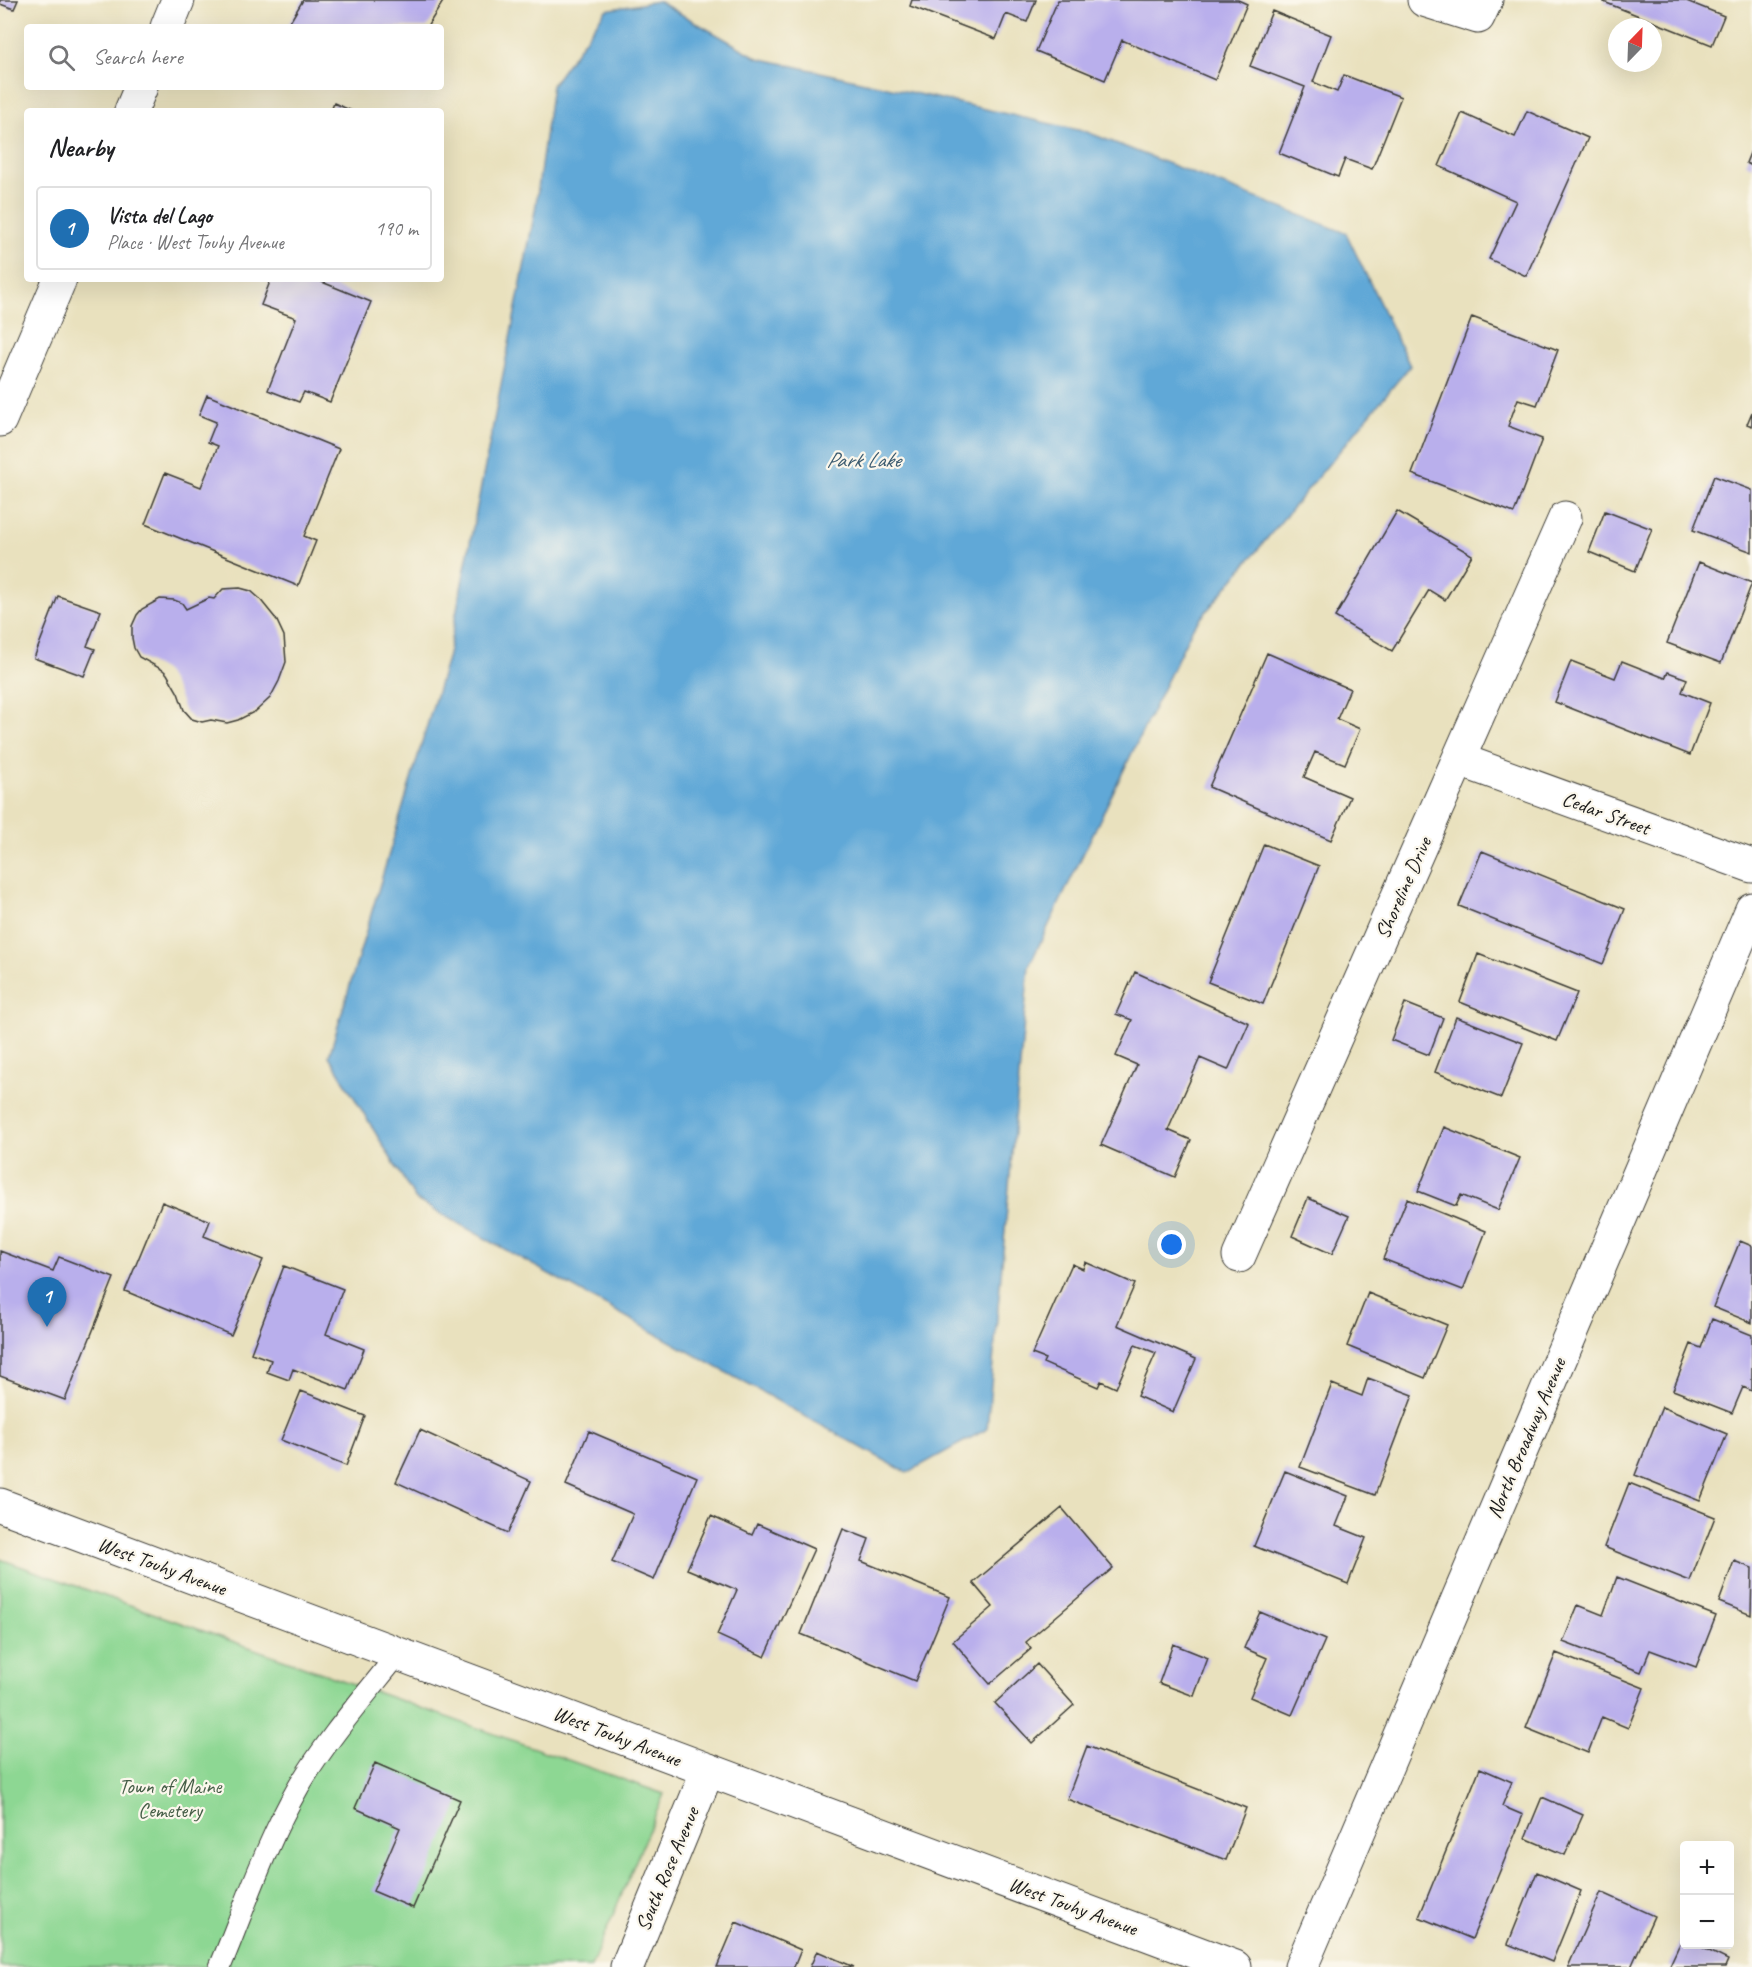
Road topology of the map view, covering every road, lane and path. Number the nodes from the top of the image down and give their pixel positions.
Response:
1 (178, 0) edge
2 (1424, 0) edge
3 (1486, 0) edge
4 (168, 24) edge
5 (140, 90) edge
6 (132, 108) edge
7 (59, 282) edge
8 (0, 420) edge
9 (1565, 518) dead end
10 (1460, 760) junction
11 (1752, 867) edge
12 (1752, 909) edge
13 (1239, 1256) dead end
14 (0, 1500) edge
15 (398, 1653) junction
16 (708, 1770) junction
17 (220, 1967) edge
18 (627, 1967) edge
19 (1235, 1967) edge
20 (1301, 1967) edge

1 - 4 street
2 - 3 street
5 - 6 street
7 - 8 street
9 - 10 street, Shoreline Drive
10 - 11 street, Cedar Street
10 - 13 street, Shoreline Drive
12 - 20 street, North Broadway Avenue
14 - 15 street, West Touhy Avenue
15 - 16 street, West Touhy Avenue
15 - 17 lane
16 - 18 street, South Rose Avenue
16 - 19 street, West Touhy Avenue

